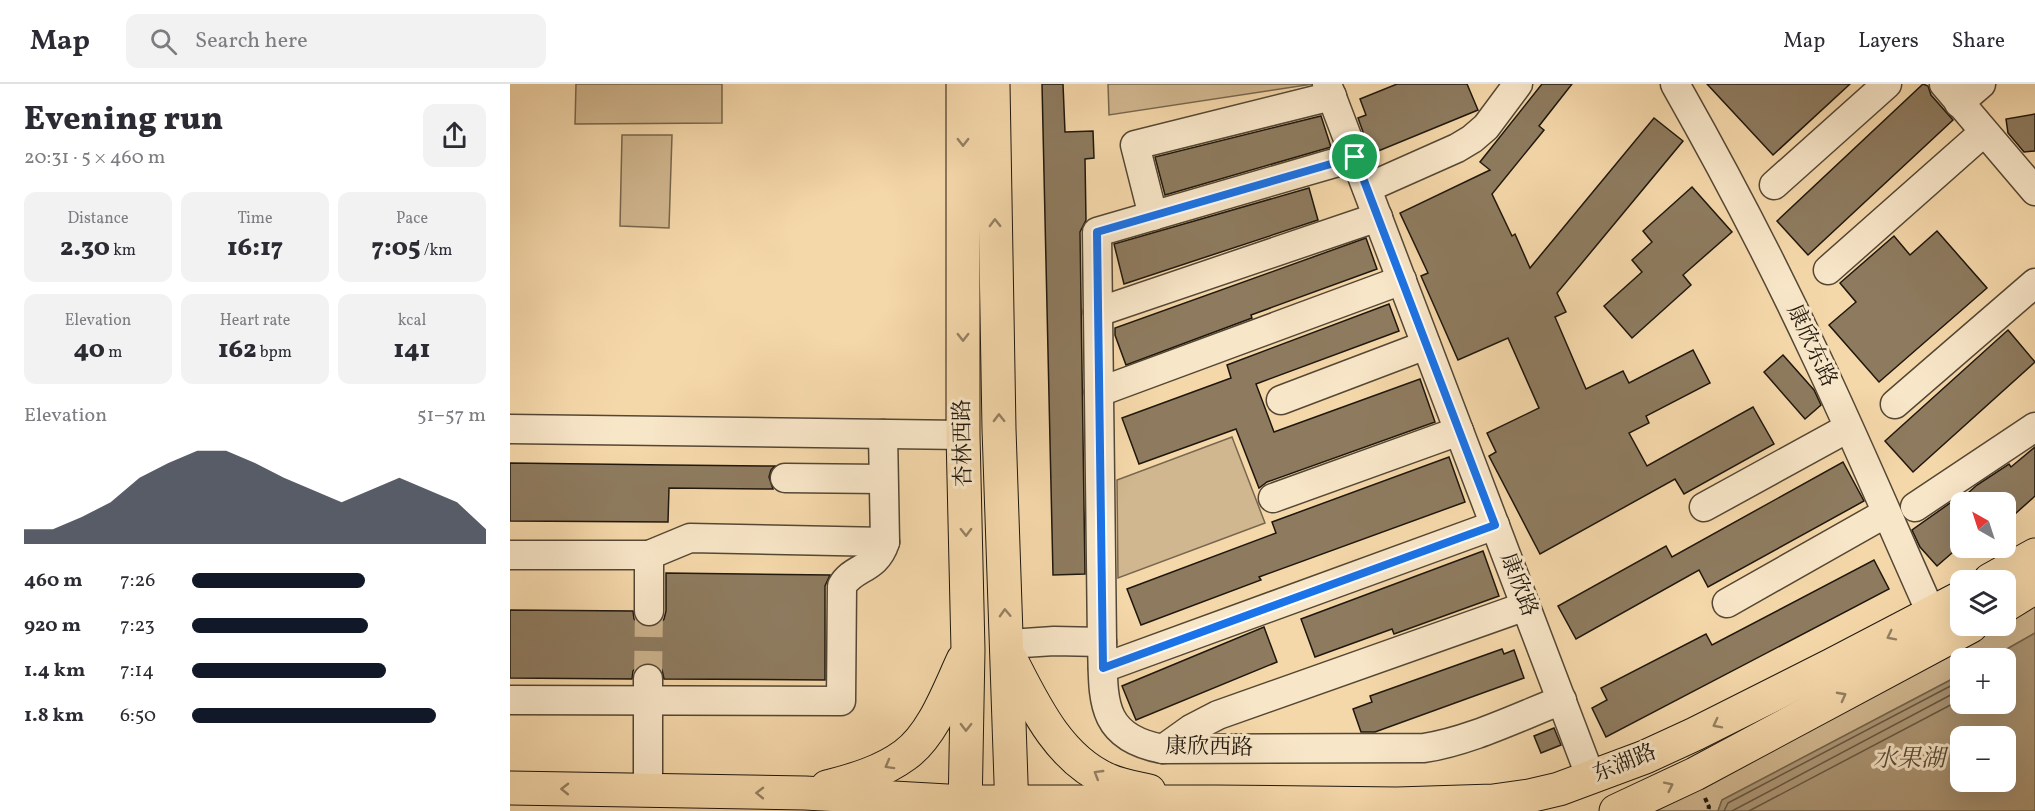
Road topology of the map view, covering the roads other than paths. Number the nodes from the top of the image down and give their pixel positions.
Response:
1 (963, 84) edge
2 (993, 84) edge
3 (1518, 84) edge
4 (1675, 84) edge
5 (1887, 84) edge
6 (1981, 84) edge
7 (1330, 90) edge
8 (1951, 94) edge
9 (1984, 132) junction
10 (1355, 157) junction
11 (1774, 185) dead end
12 (1367, 188) junction
13 (2035, 191) edge
14 (1153, 216) junction
15 (1378, 217) junction
16 (1828, 270) dead end
17 (1402, 280) junction
18 (2035, 283) edge
19 (1098, 312) junction
20 (1426, 345) junction
21 (1100, 392) junction
22 (1281, 400) dead end
23 (1895, 404) dead end
24 (2035, 427) edge
25 (1848, 428) junction
26 (510, 429) edge
27 (1459, 431) junction
28 (883, 434) junction
29 (963, 435) junction
30 (785, 478) dead end
31 (882, 479) junction
32 (1273, 498) dead end
33 (1704, 507) dead end
34 (1915, 507) dead end
35 (1886, 513) junction
36 (1495, 525) junction
37 (885, 542) junction
38 (510, 555) edge
39 (649, 555) junction
40 (2035, 555) edge
41 (2008, 570) edge
42 (2035, 587) edge
43 (2016, 599) edge
44 (1726, 603) dead end
45 (1950, 604) edge
46 (1526, 606) junction
47 (649, 611) tunnel mouth
48 (1932, 615) junction
49 (1952, 636) edge
50 (1007, 648) junction
51 (968, 650) junction
52 (1102, 655) junction
53 (648, 689) junction
54 (510, 700) edge
55 (1562, 700) junction
56 (1163, 750) junction
57 (1592, 778) junction
58 (510, 788) edge
59 (648, 790) junction
60 (805, 793) junction
61 (1216, 802) junction
62 (965, 807) edge
63 (1012, 807) edge
64 (1616, 811) edge

1 -> 29 main road, 杏林西路
50 -> 2 main road, 杏林西路
3 - 12 street
4 - 25 street, 康欣东路
5 - 11 street
6 - 8 street
7 - 10 street, 康欣路
7 - 14 street
8 - 9 street
9 - 13 street
9 - 16 street
10 - 12 street, 康欣路
10 - 14 street, 康欣西路
12 - 15 street, 康欣路
14 - 19 street, 康欣西路
15 - 17 street, 康欣路
15 - 19 street
17 - 20 street, 康欣路
17 - 21 street
18 - 23 street
19 - 21 street, 康欣西路
20 - 22 street
20 - 27 street, 康欣路
21 - 52 street, 康欣西路
24 - 34 street
25 - 33 street
25 - 35 street, 康欣东路
26 - 28 street
27 - 32 street
27 - 36 street, 康欣路
28 - 29 street
28 - 31 street
29 -> 51 main road, 杏林西路
30 - 31 street
31 - 37 street
35 - 44 street
35 - 48 street, 康欣东路
36 - 46 street, 康欣路
36 - 52 street
37 - 39 street
37 - 53 street
38 - 39 street
39 - 47 street
40 - 41 main road
42 - 43 main road
45 - 48 main road, 东湖路
46 - 55 street, 康欣路
46 - 56 street
48 -> 57 main road, 东湖路
64 -> 49 main road, 东湖路
50 - 52 street
61 -> 50 main road
50 - 63 main road, 杏林西路
51 -> 60 main road
51 -> 62 main road, 杏林西路
52 - 56 street, 康欣西路
53 - 54 street
53 - 59 street
55 - 56 street, 康欣西路
55 - 57 street, 康欣路
57 - 61 main road, 东湖路
59 -> 58 main road
60 -> 59 main road
60 - 62 main road, 东湖路
61 - 63 main road, 东湖路
62 - 63 main road, 东湖路

